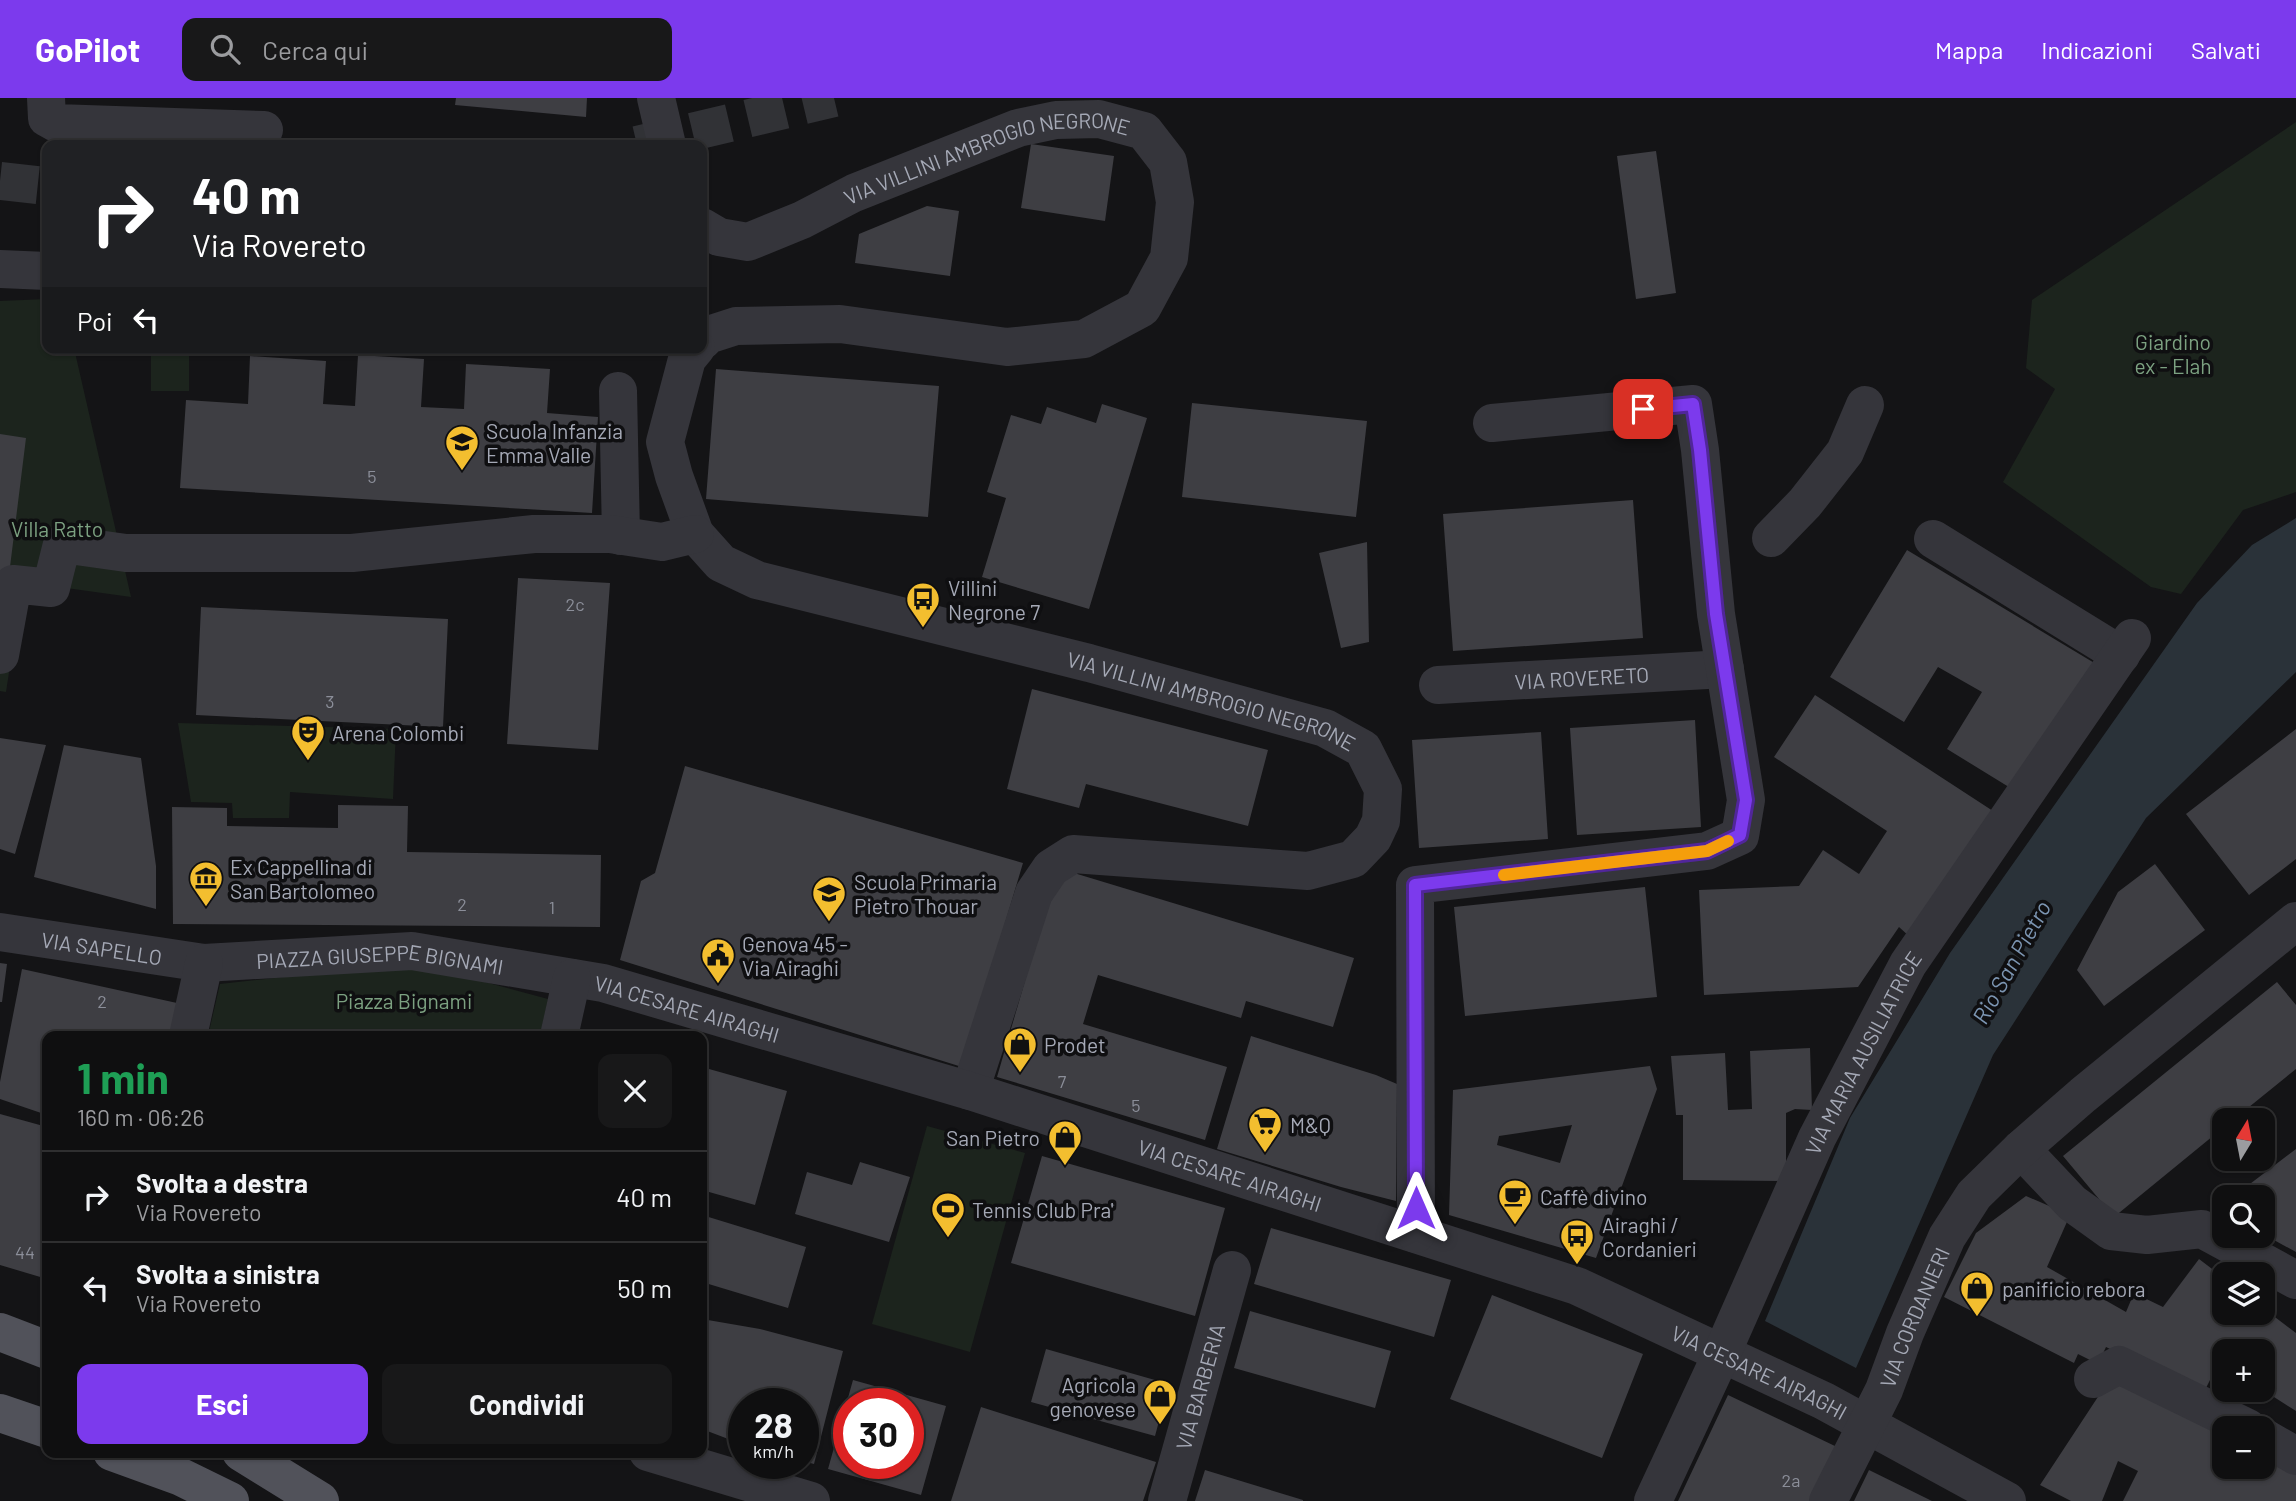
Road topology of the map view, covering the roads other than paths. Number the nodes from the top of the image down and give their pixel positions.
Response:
1 (46, 98) edge
2 (656, 98) edge
3 (264, 130) dead end
4 (666, 140) edge
5 (707, 231) edge
6 (0, 269) edge
7 (42, 271) edge
8 (707, 337) edge
9 (691, 354) edge
10 (618, 391) dead end
11 (1865, 405) dead end
12 (1492, 423) dead end
13 (695, 534) junction
14 (621, 536) junction
15 (1771, 538) dead end
16 (1933, 539) dead end
17 (0, 655) edge
18 (1725, 669) junction
19 (1438, 685) dead end
20 (2296, 921) edge
21 (0, 932) edge
22 (204, 963) junction
23 (572, 978) junction
24 (189, 1031) edge
25 (560, 1031) edge
26 (970, 1091) junction
27 (2021, 1149) junction
28 (1416, 1234) junction
29 (1232, 1270) dead end
30 (2296, 1280) edge
31 (0, 1332) edge
32 (42, 1348) edge
33 (1722, 1353) junction
34 (2093, 1379) dead end
35 (0, 1413) edge
36 (2223, 1416) edge
37 (1867, 1424) junction
38 (42, 1427) edge
39 (2275, 1444) edge
40 (2296, 1456) edge
41 (128, 1458) edge
42 (251, 1458) edge
43 (668, 1458) edge
44 (230, 1501) edge
45 (320, 1501) edge
46 (811, 1501) edge
47 (1167, 1501) edge
48 (1653, 1501) edge
49 (1828, 1501) edge
50 (2007, 1501) edge

1 - 3 street
2 - 4 street, bridge
5 - 8 street, VIA VILLINI AMBROGIO NEGRONE
6 - 7 street
9 - 13 street, VIA VILLINI AMBROGIO NEGRONE
10 - 14 street
11 - 15 street
12 - 18 street
13 - 14 street
13 - 26 street, VIA VILLINI AMBROGIO NEGRONE
14 - 17 street
16 - 33 street, VIA MARIA AUSILIATRICE
18 - 19 street, VIA ROVERETO
18 - 28 street
20 - 27 street, VIA CORDANIERI
21 - 22 street, VIA SAPELLO
22 - 23 street, PIAZZA GIUSEPPE BIGNAMI
22 - 24 street
23 - 25 street
23 - 26 street, VIA CESARE AIRAGHI
26 - 28 street, VIA CESARE AIRAGHI
27 - 30 street
27 - 37 street, VIA CORDANIERI
28 - 33 street, VIA CESARE AIRAGHI
29 - 47 street, VIA BARBERIA
31 - 32 main road
33 - 37 street, VIA CESARE AIRAGHI
33 - 48 street, VIA MARIA AUSILIATRICE
34 - 36 street
35 - 38 main road
37 - 49 street, VIA CORDANIERI
37 - 50 street, VIA CESARE AIRAGHI
39 - 40 street
41 - 44 main road
42 - 45 main road
43 - 46 street

